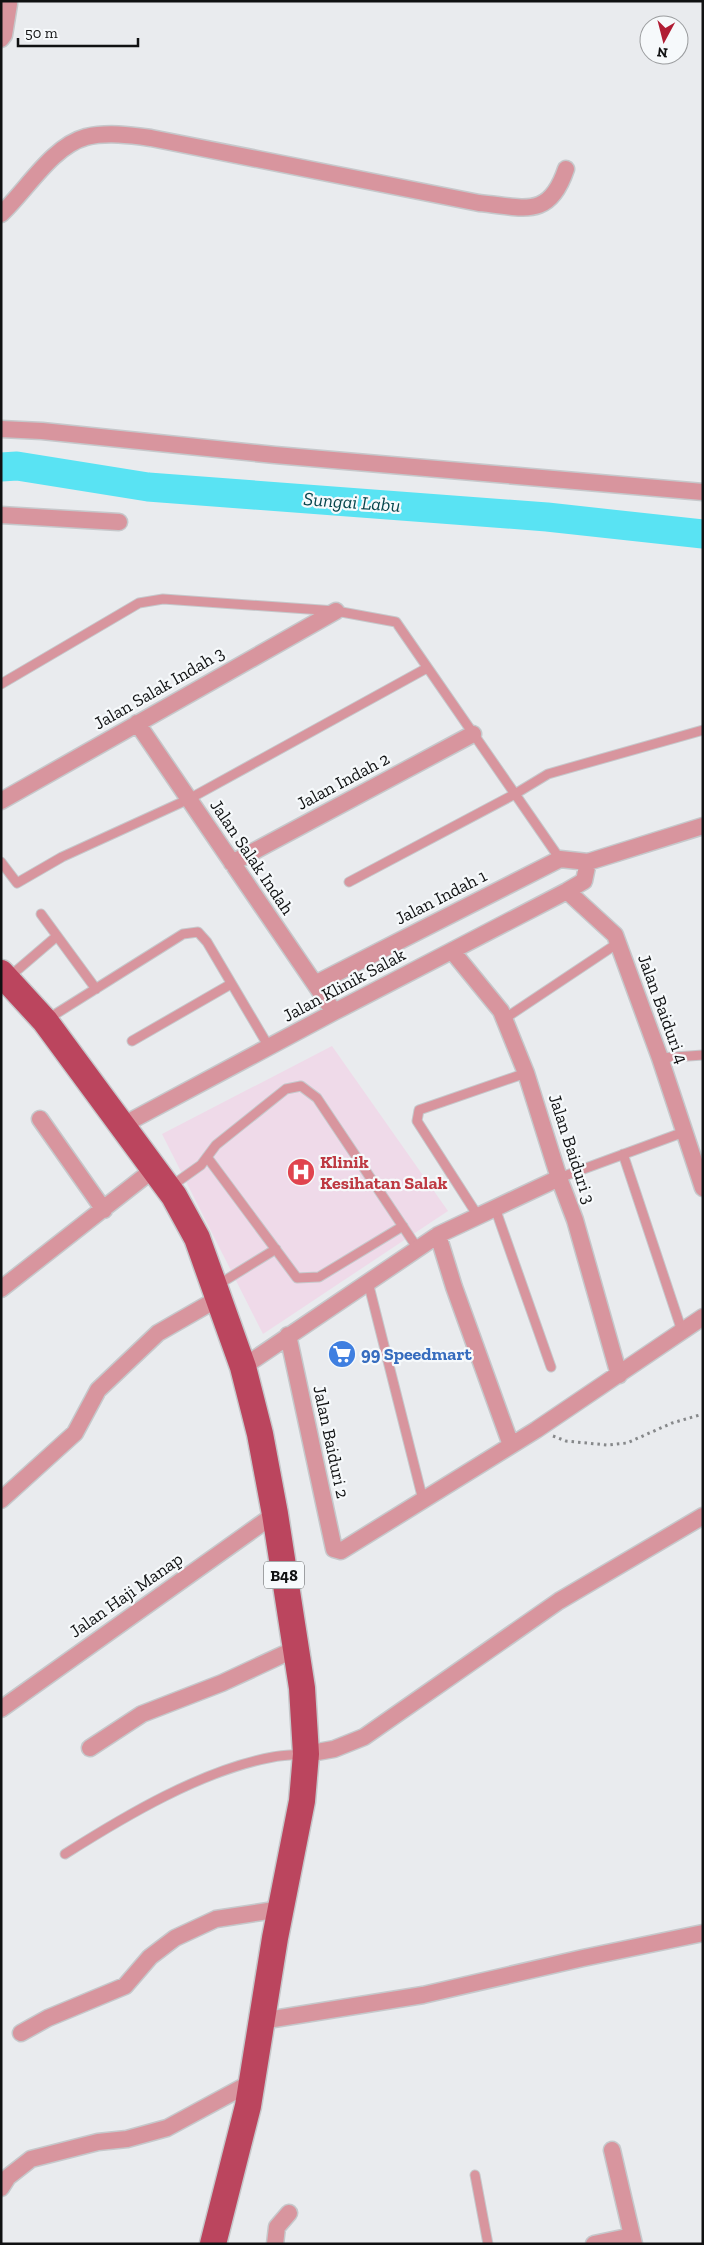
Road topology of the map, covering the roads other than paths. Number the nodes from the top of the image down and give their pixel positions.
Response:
1 (8, 3) edge
2 (1, 39) edge
3 (566, 169) dead end
4 (1, 214) edge
5 (1, 429) edge
6 (703, 492) edge
7 (1, 515) edge
8 (120, 522) dead end
9 (336, 611) junction
10 (428, 668) junction
11 (1, 684) edge
12 (137, 724) junction
13 (703, 730) edge
14 (473, 734) junction
15 (515, 794) junction
16 (189, 799) junction
17 (1, 801) edge
18 (703, 826) edge
19 (560, 859) junction
20 (1, 862) edge
21 (588, 862) junction
22 (232, 863) junction
23 (349, 882) dead end
24 (567, 891) junction
25 (41, 914) dead end
26 (57, 936) junction
27 (618, 943) junction
28 (452, 951) junction
29 (4, 976) edge
30 (231, 984) junction
31 (315, 984) junction
32 (96, 989) junction
33 (334, 1012) junction
34 (504, 1019) junction
35 (45, 1021) junction
36 (132, 1041) dead end
37 (269, 1047) junction
38 (703, 1055) edge
39 (660, 1058) junction
40 (526, 1073) junction
41 (40, 1119) dead end
42 (122, 1125) junction
43 (684, 1132) junction
44 (623, 1154) junction
45 (207, 1157) junction
46 (161, 1178) junction
47 (559, 1178) junction
48 (703, 1188) edge
49 (495, 1208) junction
50 (104, 1210) junction
51 (478, 1216) junction
52 (403, 1226) junction
53 (438, 1235) junction
54 (418, 1248) junction
55 (276, 1250) junction
56 (368, 1282) junction
57 (1, 1289) edge
58 (217, 1292) junction
59 (703, 1317) edge
60 (682, 1331) junction
61 (288, 1335) junction
62 (244, 1367) junction
63 (551, 1367) dead end
64 (619, 1375) junction
65 (511, 1445) junction
66 (1, 1500) edge
67 (423, 1500) junction
68 (274, 1514) junction
69 (703, 1516) edge
70 (296, 1649) junction
71 (1, 1709) edge
72 (90, 1748) dead end
73 (306, 1754) junction
74 (65, 1854) dead end
75 (281, 1909) junction
76 (703, 1933) edge
77 (261, 2021) junction
78 (21, 2033) dead end
79 (252, 2082) junction
80 (612, 2150) dead end
81 (474, 2175) dead end
82 (1, 2188) edge
83 (289, 2213) dead end
84 (633, 2240) edge
85 (213, 2244) edge
86 (275, 2244) edge
87 (488, 2244) edge
88 (594, 2244) edge

1 - 2 street
3 - 4 street
5 - 6 street
7 - 8 street
9 - 10 lane
9 - 11 lane
9 - 12 street, Jalan Salak Indah 3
10 - 14 lane
10 - 16 lane
12 - 16 street, Jalan Salak Indah
12 - 17 street, Jalan Salak Indah 3
13 - 15 lane
14 - 15 lane
14 - 22 street, Jalan Indah 2
15 - 19 lane
15 - 23 lane
16 - 20 lane
16 - 22 street, Jalan Salak Indah
18 - 21 street
19 - 21 street
19 - 31 street, Jalan Indah 1
21 - 24 street, Jalan Klinik Salak
22 - 31 street, Jalan Salak Indah
24 - 27 street, Jalan Baiduri 4
24 - 28 street, Jalan Klinik Salak
25 - 26 lane
26 - 29 lane
26 - 32 lane
27 - 34 lane
27 - 39 street, Jalan Baiduri 4
28 - 33 street, Jalan Klinik Salak
28 - 34 street, Jalan Baiduri 3
29 - 35 main road, B48
30 - 32 lane
30 - 36 lane
30 - 37 lane
31 - 33 street, Jalan Salak Indah
32 - 35 lane
33 - 37 street, Jalan Klinik Salak
34 - 40 street, Jalan Baiduri 3
35 - 42 main road, B48
37 - 42 street, Jalan Klinik Salak
38 - 39 lane
39 - 43 street, Jalan Baiduri 4
40 - 47 street, Jalan Baiduri 3
40 - 51 lane
41 - 50 street
42 - 46 main road, B48
43 - 44 lane
43 - 48 street, Jalan Baiduri 4
44 - 47 lane
44 - 60 lane
45 - 46 lane
45 - 52 lane
45 - 55 lane
46 - 50 street
46 - 58 main road, B48
47 - 49 street
47 - 64 street, Jalan Baiduri 3
49 - 51 street
49 - 63 lane
50 - 57 street
51 - 53 street
52 - 54 lane
52 - 55 lane
53 - 54 street
53 - 65 street
54 - 56 street
55 - 58 lane
56 - 61 street
56 - 67 lane
58 - 62 main road, B48
58 - 66 street
59 - 60 street
60 - 64 street
61 - 62 street
61 - 67 street, Jalan Baiduri 2
62 - 68 main road, B48
64 - 65 street
65 - 67 street
68 - 70 main road, B48
68 - 71 street, Jalan Haji Manap
69 - 73 street
70 - 72 street
70 - 73 main road, B48
73 - 74 lane
73 - 75 main road, B48
75 - 77 main road, B48
75 - 78 street
76 - 77 street
77 - 79 main road, B48
79 - 82 street
79 - 85 main road, B48
80 - 84 street
81 - 87 lane
83 - 86 street
84 - 88 street

